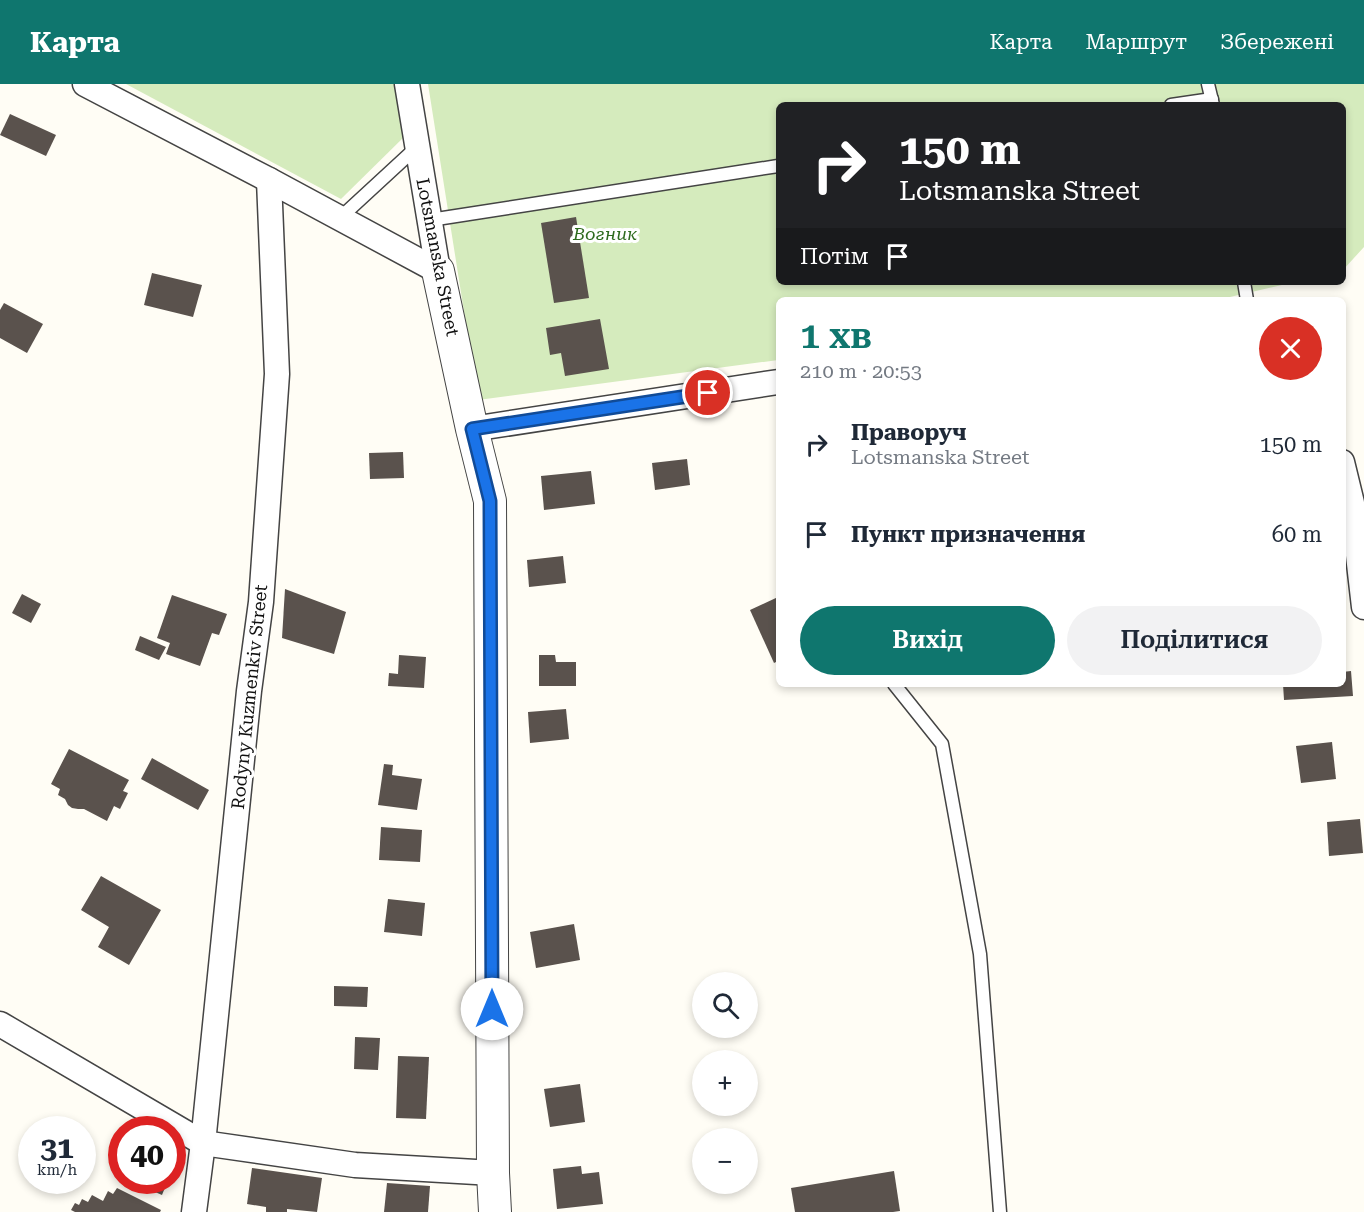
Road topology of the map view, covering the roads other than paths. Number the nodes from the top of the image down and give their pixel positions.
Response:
1 (85, 84) edge
2 (406, 84) edge
3 (1208, 84) edge
4 (1212, 102) edge
5 (417, 147) junction
6 (776, 166) edge
7 (269, 180) junction
8 (340, 218) junction
9 (430, 220) junction
10 (438, 272) junction
11 (776, 382) edge
12 (472, 429) junction
13 (1346, 478) edge
14 (1348, 524) edge
15 (1364, 607) edge
16 (896, 687) edge
17 (0, 1024) edge
18 (204, 1143) junction
19 (493, 1173) junction
20 (194, 1212) edge
21 (495, 1212) edge
22 (1000, 1212) edge

1 - 7 street
2 - 5 street, Lotsmanska Street
3 - 4 lane
5 - 8 lane
5 - 9 street, Lotsmanska Street
6 - 9 lane
7 - 8 street
7 - 18 street, Rodyny Kuzmenkiv Street
8 - 10 street
9 - 10 street, Lotsmanska Street
10 - 12 street, Lotsmanska Street
11 - 12 street
12 - 19 street, Lotsmanska Street
13 - 14 street
14 - 15 street
16 - 22 lane
17 - 18 street
18 - 19 street
18 - 20 street, Rodyny Kuzmenkiv Street
19 - 21 street, Lotsmanska Street

